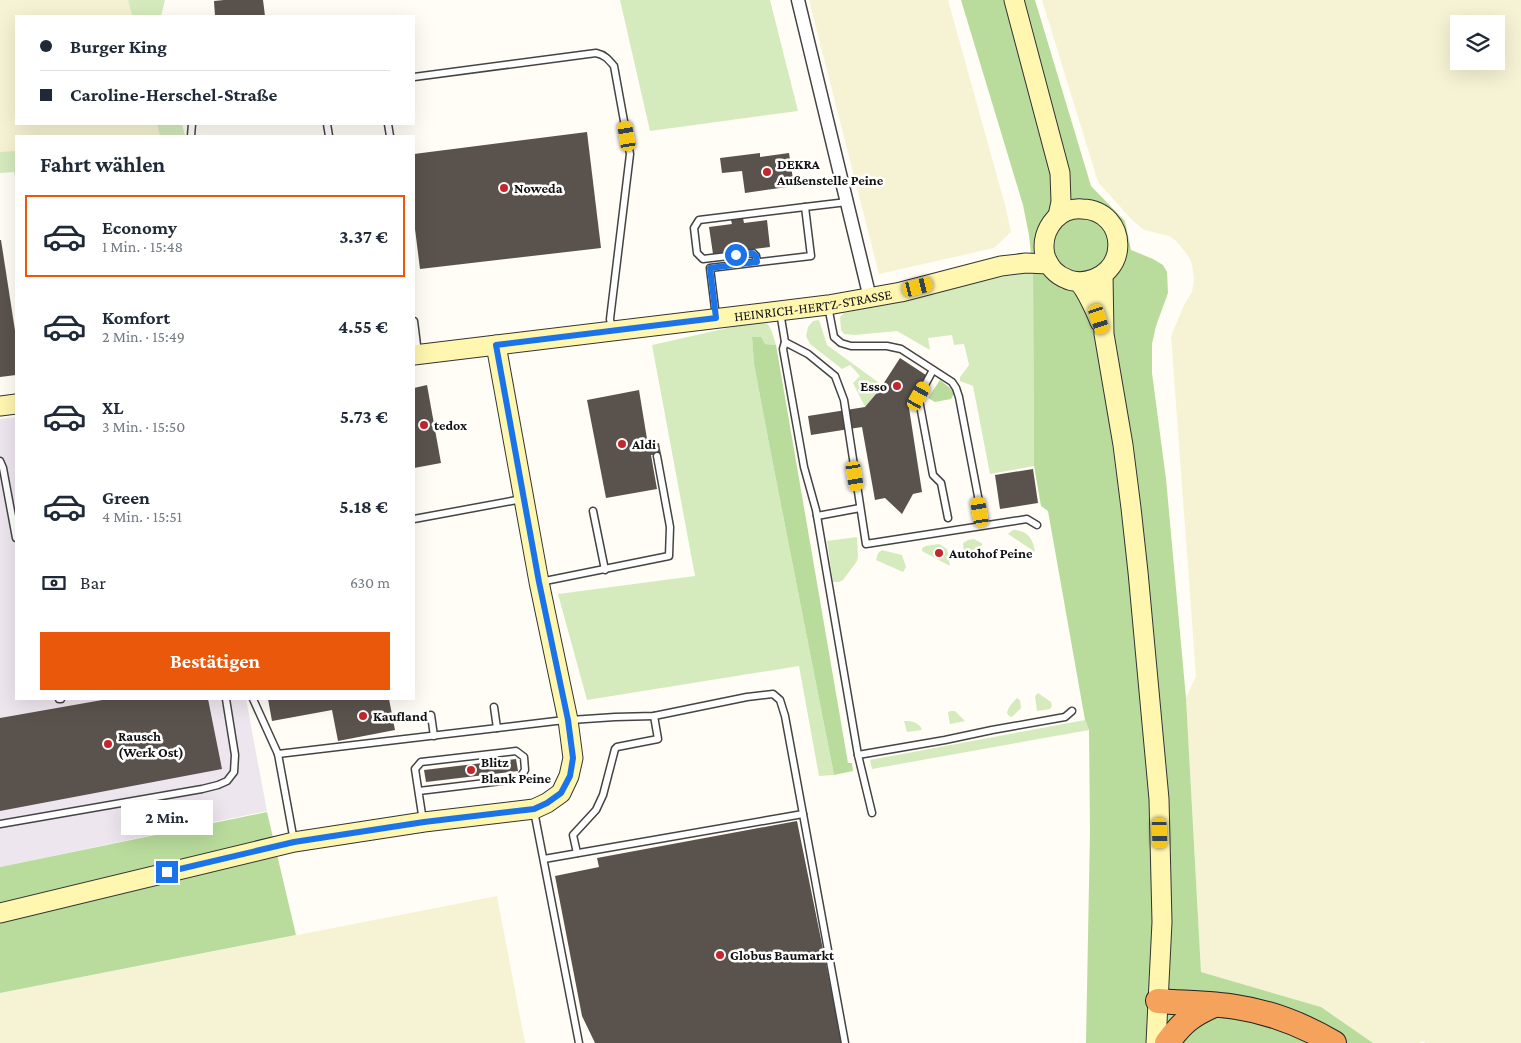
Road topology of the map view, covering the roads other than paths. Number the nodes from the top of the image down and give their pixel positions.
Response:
1 (798, 0) edge
2 (1014, 0) edge
3 (415, 77) edge
4 (1057, 159) junction
5 (847, 202) junction
6 (805, 207) junction
7 (1087, 209) junction
8 (1058, 216) junction
9 (1044, 238) junction
10 (757, 262) junction
11 (1049, 264) junction
12 (1001, 266) junction
13 (1103, 275) junction
14 (1078, 282) junction
15 (870, 298) junction
16 (828, 305) junction
17 (780, 311) junction
18 (716, 318) junction
19 (612, 332) junction
20 (1104, 334) junction
21 (415, 338) edge
22 (785, 342) junction
23 (496, 345) junction
24 (416, 355) edge
25 (933, 370) junction
26 (15, 404) edge
27 (0, 406) edge
28 (657, 456) dead end
29 (0, 461) edge
30 (523, 498) junction
31 (860, 508) junction
32 (593, 511) dead end
33 (980, 512) dead end
34 (817, 516) junction
35 (948, 518) dead end
36 (415, 519) edge
37 (1037, 525) dead end
38 (15, 532) edge
39 (605, 570) junction
40 (539, 582) junction
41 (226, 700) edge
42 (253, 700) edge
43 (494, 707) dead end
44 (1072, 711) dead end
45 (431, 715) dead end
46 (654, 716) junction
47 (568, 720) junction
48 (497, 728) junction
49 (434, 736) junction
50 (278, 754) junction
51 (858, 755) junction
52 (419, 791) junction
53 (534, 809) junction
54 (872, 813) dead end
55 (803, 814) junction
56 (424, 822) junction
57 (0, 824) edge
58 (294, 842) junction
59 (577, 853) junction
60 (544, 859) junction
61 (0, 914) edge
62 (1158, 1001) junction
63 (1214, 1005) junction
64 (1281, 1020) junction
65 (579, 1043) edge
66 (845, 1043) edge
67 (1156, 1043) edge
68 (1168, 1043) edge
69 (1304, 1043) edge
70 (1334, 1043) edge

1 - 5 street
2 - 4 street
3 - 19 lane
4 - 7 street
4 - 8 street
5 - 6 lane
5 - 15 street
6 - 10 lane
6 - 10 lane
7 - 8 street
7 - 13 street
8 - 9 street
9 - 11 street
9 - 12 street, HEINRICH-HERTZ-STRASSE
10 - 18 lane
11 - 12 street, HEINRICH-HERTZ-STRASSE
11 - 14 street
12 - 15 street, HEINRICH-HERTZ-STRASSE
13 - 14 street
13 - 20 street
14 - 20 street
15 - 16 street, HEINRICH-HERTZ-STRASSE
16 - 17 street, HEINRICH-HERTZ-STRASSE
16 - 25 lane
17 - 18 street, HEINRICH-HERTZ-STRASSE
17 - 22 lane
18 - 19 street, HEINRICH-HERTZ-STRASSE
19 - 23 street, HEINRICH-HERTZ-STRASSE
20 - 62 street
21 - 24 lane
22 - 31 lane
22 - 34 lane
23 - 24 street, HEINRICH-HERTZ-STRASSE
23 - 30 street
25 - 33 lane
25 - 35 lane
26 - 27 street
28 - 39 lane
29 - 38 lane
30 - 36 lane
30 - 40 street
31 - 34 lane
31 - 37 lane
32 - 39 lane
34 - 51 lane
39 - 40 lane
40 - 47 street
41 - 57 lane
42 - 50 lane
43 - 48 lane
44 - 51 lane
45 - 49 lane
46 - 47 lane
46 - 55 lane
46 - 59 lane
47 - 48 lane
47 - 53 street
48 - 49 lane
49 - 50 lane
50 - 58 lane
51 - 54 lane
52 - 52 lane
52 - 56 lane
53 - 56 street
53 - 60 lane
55 - 59 lane
55 - 66 lane
56 - 58 street
58 - 61 street
59 - 60 lane
60 - 65 lane
62 - 63 highway
62 - 67 street
63 - 64 highway
63 - 68 highway
64 - 69 highway
64 - 70 highway

